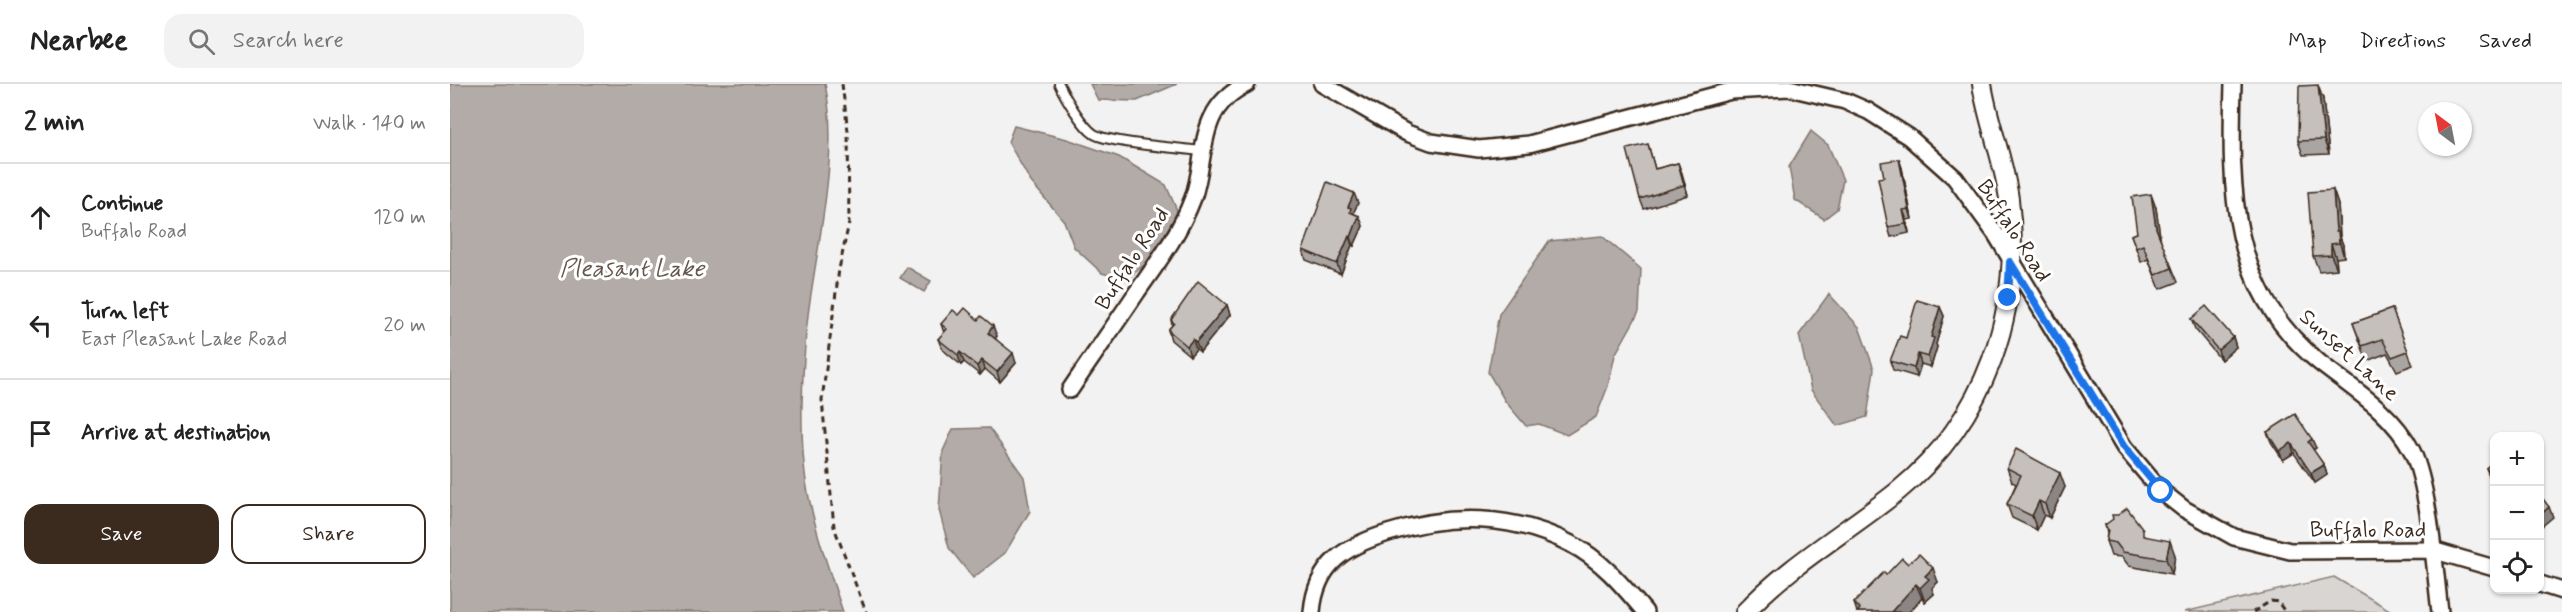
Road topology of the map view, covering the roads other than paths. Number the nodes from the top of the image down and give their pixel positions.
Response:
1 (1059, 84) edge
2 (1247, 84) edge
3 (1322, 84) edge
4 (1982, 84) edge
5 (2233, 84) edge
6 (1201, 151) junction
7 (2010, 262) junction
8 (1070, 390) dead end
9 (2432, 550) junction
10 (2490, 567) edge
11 (2544, 585) edge
12 (2562, 591) edge
13 (1312, 612) edge
14 (1645, 612) edge
15 (1745, 612) edge
16 (2440, 612) edge

1 - 6 lane
2 - 6 street, Buffalo Road
3 - 7 street, Buffalo Road
4 - 7 street
5 - 9 street, Sunset Lane
6 - 8 street, Buffalo Road
7 - 9 street, Buffalo Road
7 - 15 street
9 - 10 street, Buffalo Road
9 - 16 street, Sunset Lane
11 - 12 street
13 - 14 street

